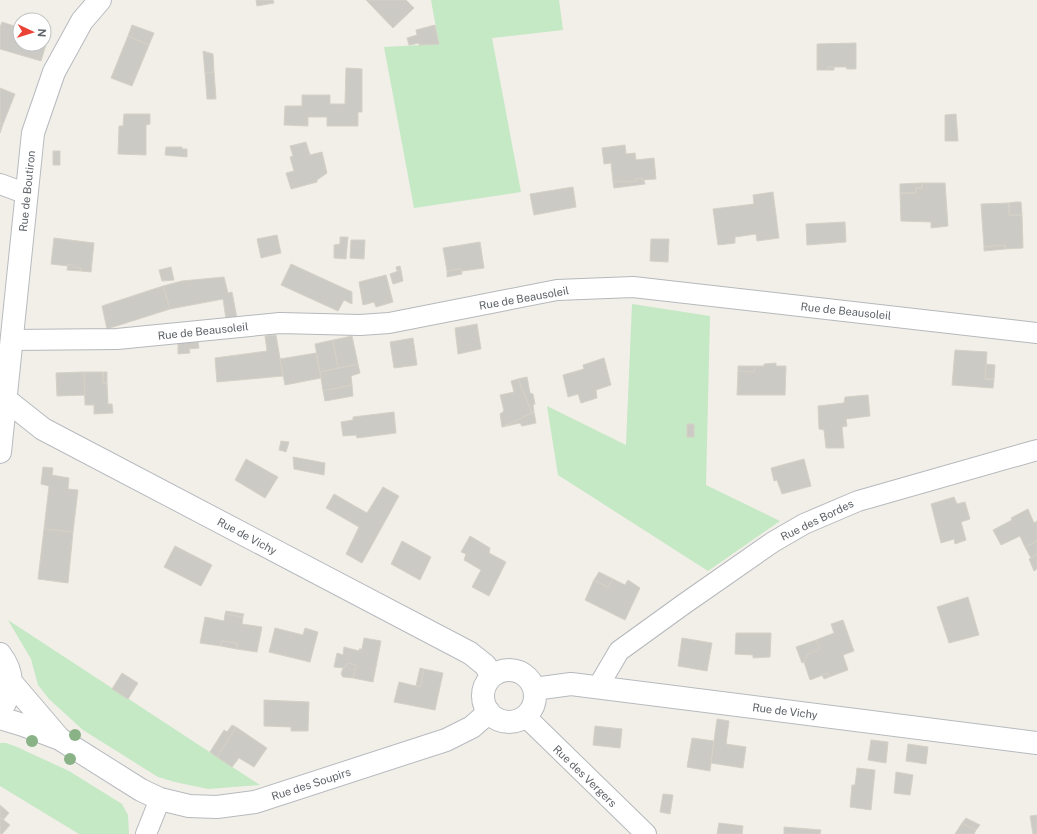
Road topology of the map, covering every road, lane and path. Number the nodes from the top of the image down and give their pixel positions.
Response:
1 (100, 0) edge
2 (0, 184) edge
3 (27, 194) junction
4 (1037, 333) edge
5 (11, 340) junction
6 (2, 398) edge
7 (1037, 450) edge
8 (0, 452) edge
9 (0, 654) edge
10 (492, 676) junction
11 (12, 682) junction
12 (602, 688) junction
13 (534, 689) junction
14 (0, 710) edge
15 (489, 712) junction
16 (525, 716) junction
17 (0, 718) edge
18 (60, 740) junction
19 (1037, 743) edge
20 (160, 799) junction
21 (146, 834) edge
22 (646, 834) edge

1 - 3 street, Rue de Boutiron
2 - 3 street
3 - 5 street, Rue de Boutiron
4 - 5 street, Rue de Beausoleil
5 - 6 street, Rue de Boutiron
6 - 8 street, Rue de Boutiron
6 - 10 street, Rue de Vichy
7 - 12 street, Rue des Bordes
9 - 11 street
10 - 13 street
10 - 15 street
11 - 14 street
11 - 18 street
12 - 13 street, Rue de Vichy
12 - 19 street, Rue de Vichy
13 - 16 street
15 - 16 street
15 - 20 street, Rue des Soupirs
16 - 22 street, Rue des Vergers
17 - 18 street
18 - 20 street, Rue des Soupirs
20 - 21 street

